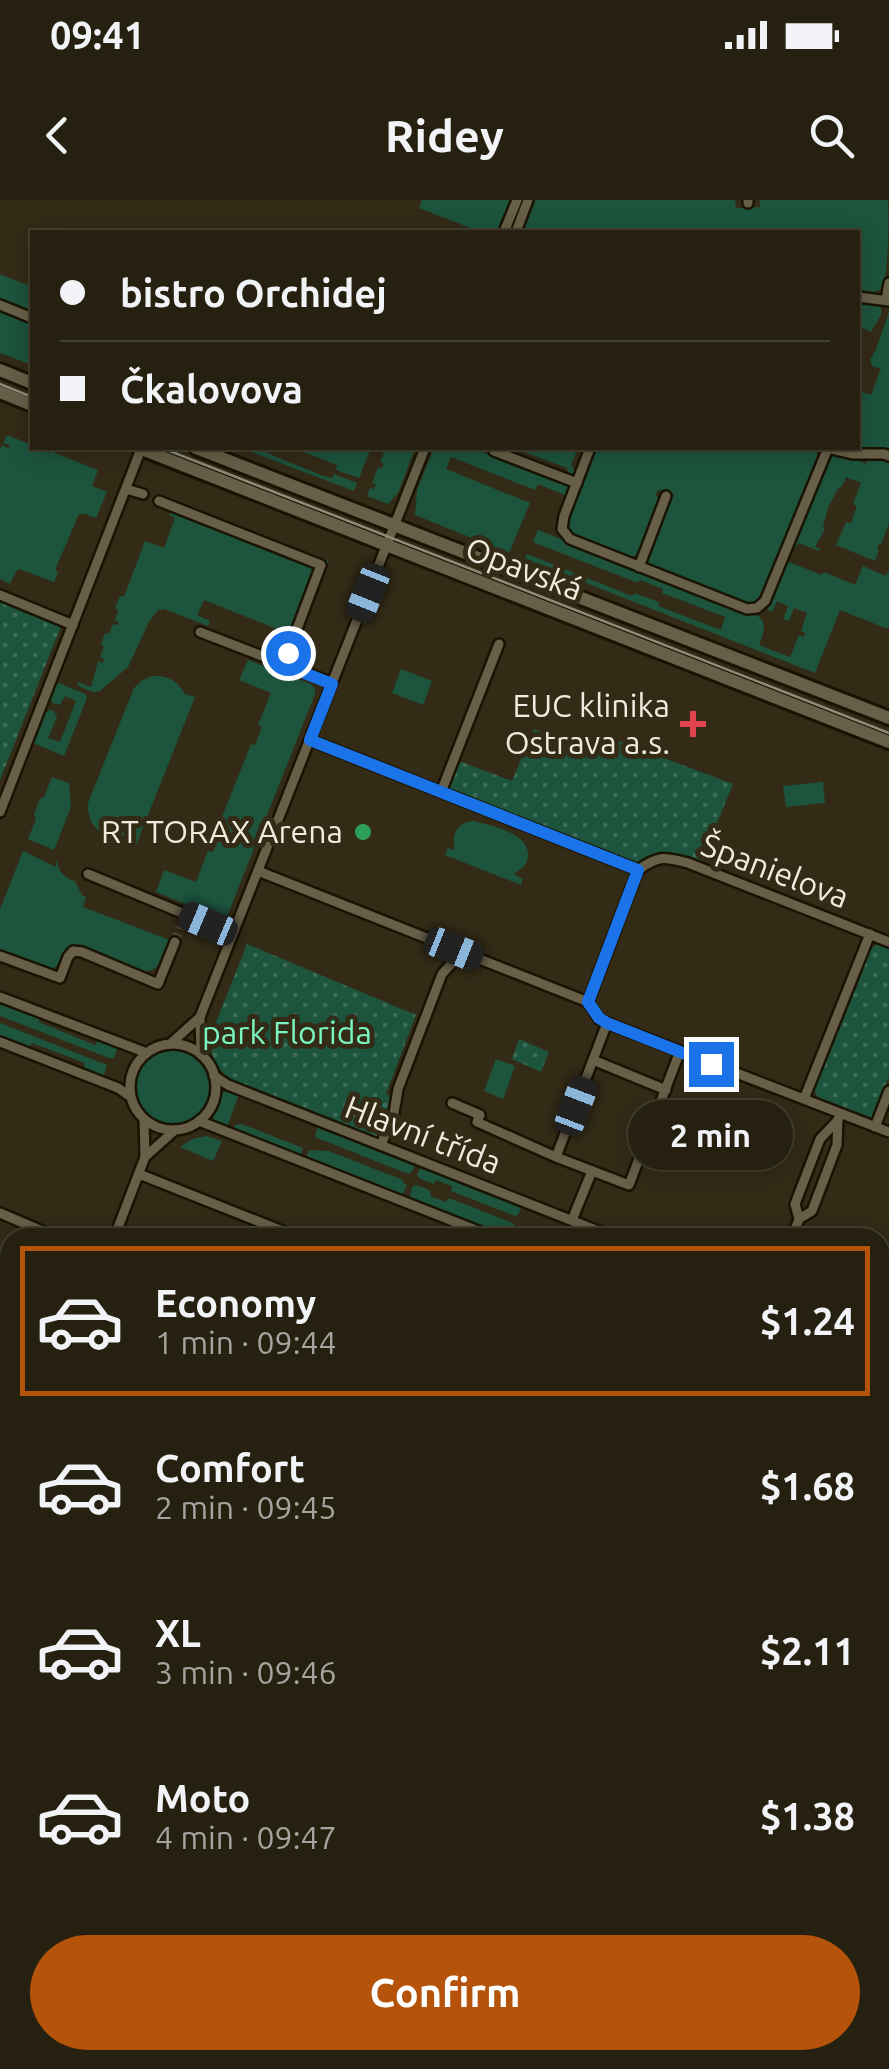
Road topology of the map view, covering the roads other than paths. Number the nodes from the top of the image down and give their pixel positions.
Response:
1 (517, 200) edge
2 (528, 200) edge
3 (505, 230) edge
4 (517, 230) edge
5 (889, 282) edge
6 (860, 297) edge
7 (888, 301) edge
8 (0, 305) edge
9 (30, 317) edge
10 (0, 370) edge
11 (30, 382) edge
12 (0, 392) edge
13 (30, 404) edge
14 (139, 450) edge
15 (146, 450) edge
16 (201, 450) edge
17 (424, 450) edge
18 (494, 450) edge
19 (589, 450) edge
20 (827, 450) edge
21 (836, 450) edge
22 (889, 456) edge
23 (576, 483) junction
24 (126, 489) junction
25 (144, 494) dead end
26 (666, 496) dead end
27 (159, 501) dead end
28 (392, 534) junction
29 (639, 566) junction
30 (0, 595) edge
31 (73, 625) junction
32 (200, 632) dead end
33 (294, 637) tunnel mouth
34 (499, 644) dead end
35 (288, 653) tunnel mouth
36 (284, 665) junction
37 (332, 684) junction
38 (889, 718) edge
39 (310, 740) junction
40 (889, 742) edge
41 (441, 792) junction
42 (1, 806) edge
43 (638, 870) junction
44 (258, 872) junction
45 (88, 874) dead end
46 (185, 914) junction
47 (180, 926) tunnel mouth
48 (233, 934) junction
49 (870, 934) junction
50 (174, 942) tunnel mouth
51 (889, 942) edge
52 (454, 949) junction
53 (0, 956) edge
54 (0, 997) edge
55 (588, 1002) junction
56 (200, 1017) junction
57 (607, 1023) junction
58 (0, 1042) edge
59 (170, 1044) junction
60 (680, 1052) junction
61 (147, 1053) junction
62 (201, 1055) junction
63 (593, 1060) junction
64 (214, 1076) junction
65 (666, 1090) junction
66 (889, 1090) edge
67 (131, 1098) junction
68 (804, 1099) junction
69 (452, 1102) dead end
70 (839, 1116) junction
71 (144, 1119) junction
72 (199, 1121) junction
73 (875, 1126) junction
74 (175, 1130) junction
75 (889, 1132) edge
76 (381, 1145) junction
77 (145, 1157) junction
78 (556, 1157) junction
79 (592, 1171) junction
80 (138, 1174) junction
81 (0, 1214) edge
82 (799, 1219) junction
83 (572, 1220) junction
84 (31, 1228) edge
85 (118, 1228) edge
86 (275, 1228) edge
87 (471, 1228) edge
88 (592, 1228) edge
89 (796, 1228) edge

1 - 3 street
2 - 4 street
5 - 7 street
6 - 7 street
8 - 9 street
10 - 11 main road
12 - 13 main road
14 - 24 street
15 - 28 main road, Opavská
16 - 28 main road, Opavská
17 - 28 street
18 - 23 street
19 - 23 street
20 - 29 street
21 - 22 street
23 - 29 street
24 - 25 street
24 - 31 street
26 - 29 street
27 - 33 street
28 - 37 street
28 - 38 main road, Opavská
28 - 40 main road, Opavská
30 - 31 street
31 - 42 street
32 - 36 street
34 - 41 street
35 - 36 street
36 - 37 street
37 - 39 street
39 - 41 street
39 - 44 street
41 - 43 street
43 - 49 street, Španielova
43 - 55 street
44 - 48 street
44 - 52 street
45 - 46 street
46 - 47 street
46 - 48 street
48 - 56 street
49 - 51 street, Španielova
49 - 68 street
50 - 53 street
52 - 55 street
52 - 76 street
54 - 61 street
55 - 57 street
56 - 59 street
56 - 62 street
57 - 60 street
57 - 63 street
58 - 67 street
59 - 61 street
59 - 62 street
60 - 65 street
60 - 68 street
61 - 67 street
62 - 64 street
63 - 65 street
63 - 78 street
64 - 72 street
64 - 76 street, Hlavní třída
65 - 79 street
66 - 73 street
67 - 71 street
68 - 70 street
69 - 78 street
70 - 73 street
70 - 82 street
70 - 82 street
71 - 74 street
71 - 77 street
72 - 74 street
72 - 87 street, Hlavní třída
73 - 75 street
74 - 77 street
76 - 83 street, Hlavní třída
77 - 80 street
78 - 79 street
79 - 83 street
80 - 85 street
80 - 86 street
81 - 84 street
82 - 89 street
83 - 88 street, Hlavní třída

